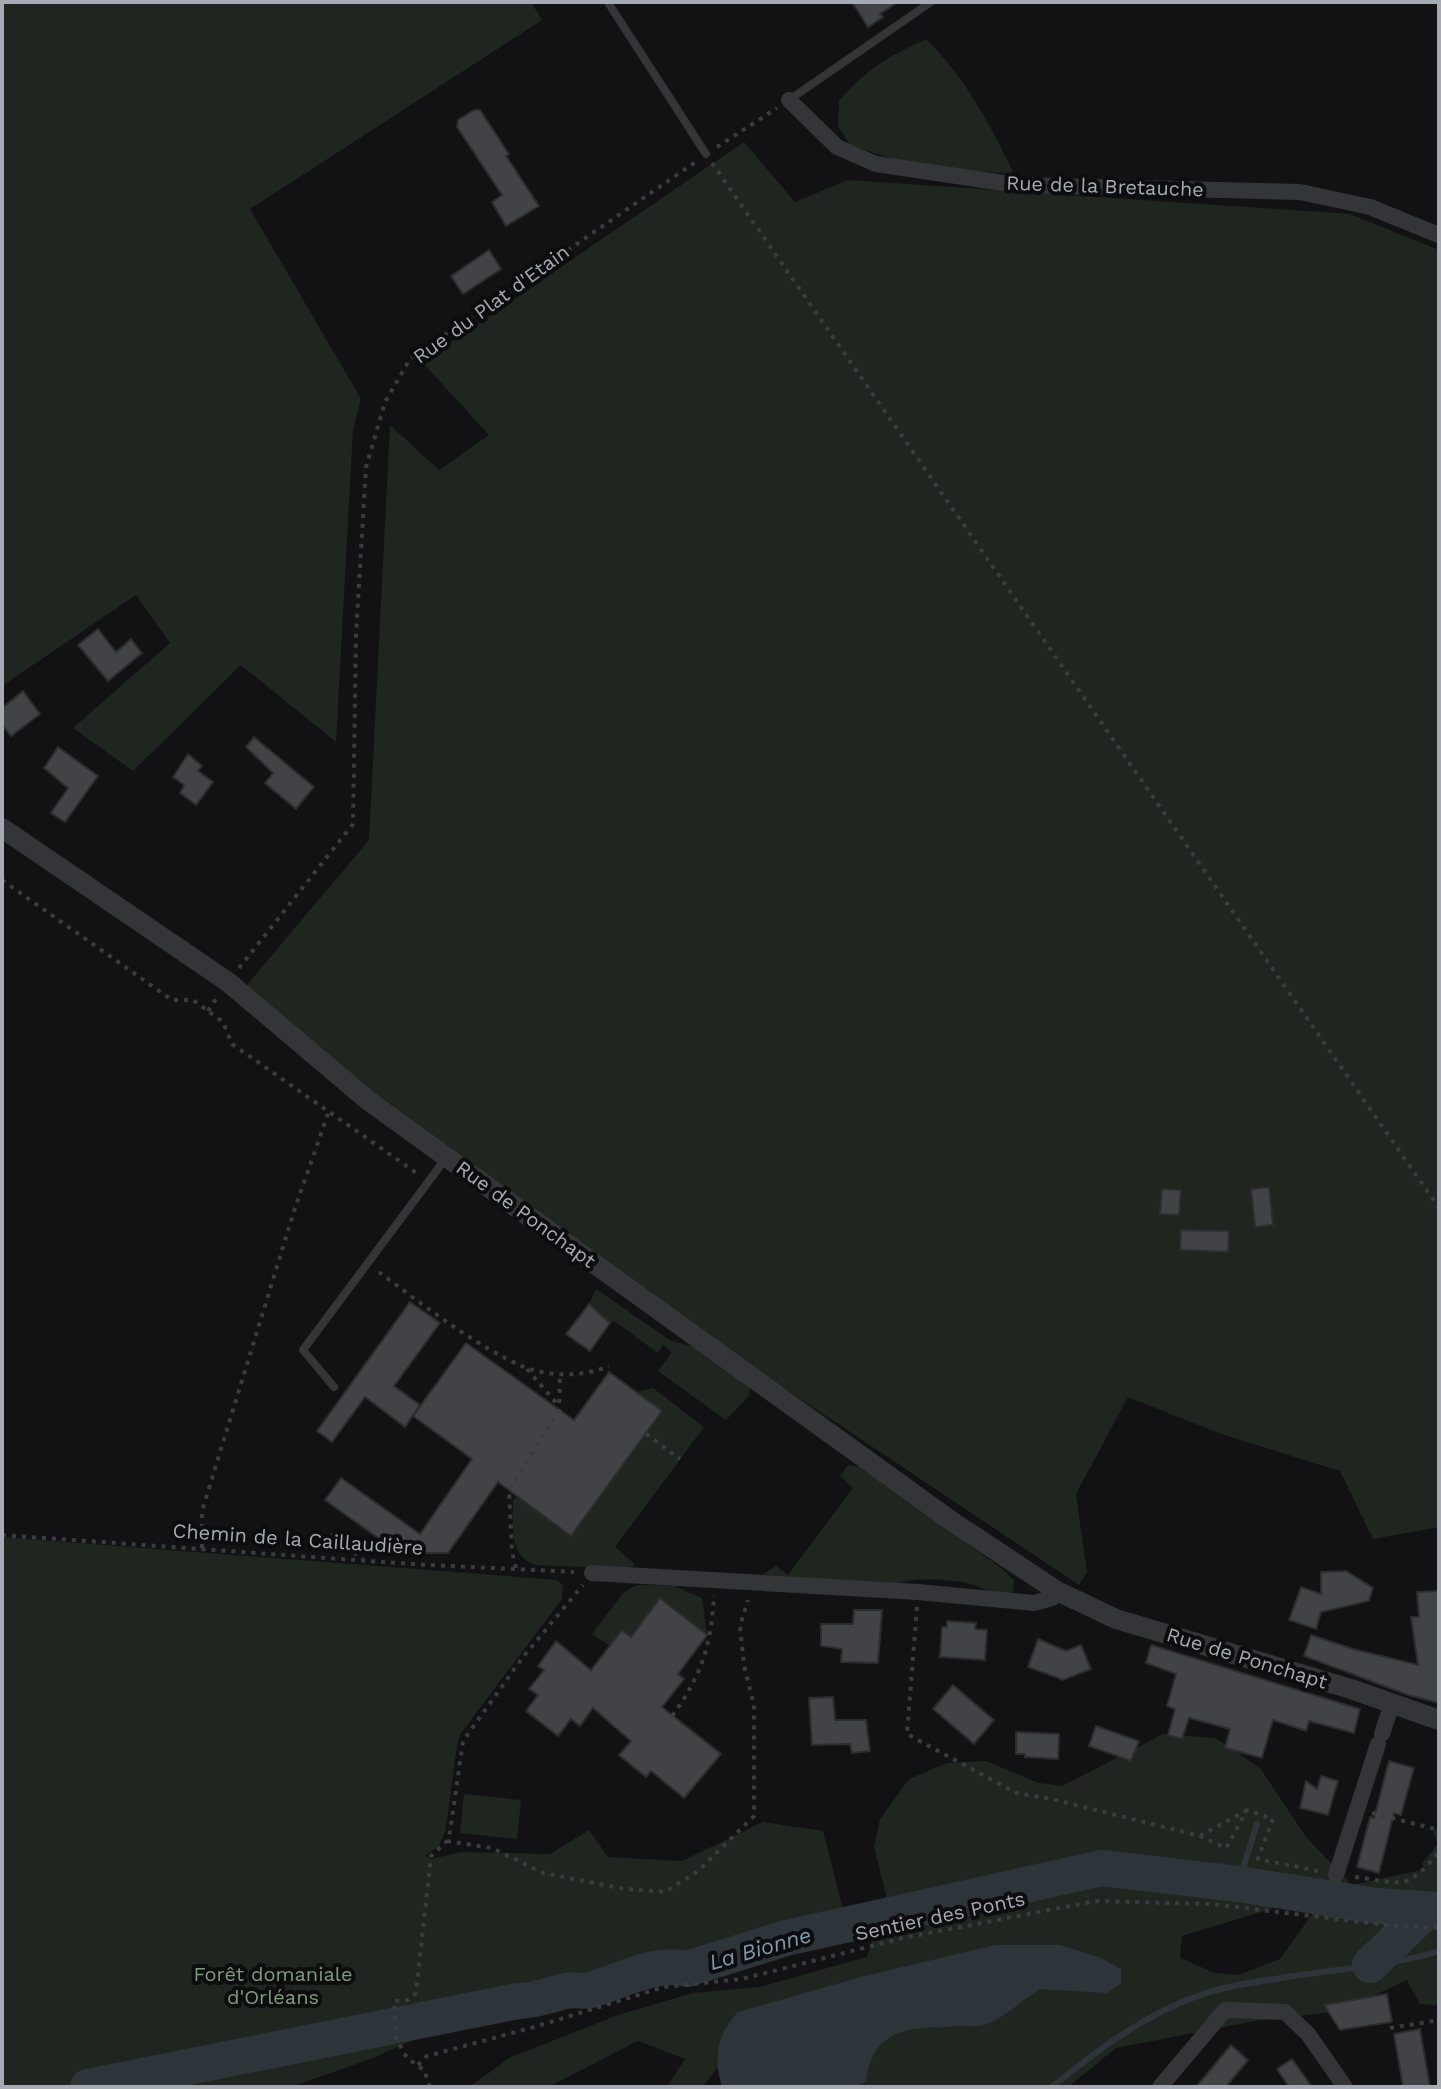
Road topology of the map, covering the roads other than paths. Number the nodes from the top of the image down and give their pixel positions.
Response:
1 (931, 2) edge
2 (609, 4) dead end
3 (789, 100) joint
4 (706, 154) road end
5 (1439, 235) edge
6 (2, 828) edge
7 (446, 1157) junction
8 (334, 1387) dead end
9 (592, 1573) road end
10 (1057, 1591) junction
11 (1392, 1703) junction
12 (1439, 1720) edge
13 (1336, 1875) road end
14 (1160, 2087) edge
15 (1345, 2087) edge

1 - 3 lane
2 - 4 lane
3 - 5 street, Rue de la Bretauche
6 - 7 street, Rue de Ponchapt
7 - 8 lane
7 - 10 street, Rue de Ponchapt
9 - 10 street
10 - 11 street, Rue de Ponchapt
11 - 12 street, Rue de Ponchapt
11 - 13 street
14 - 15 street

